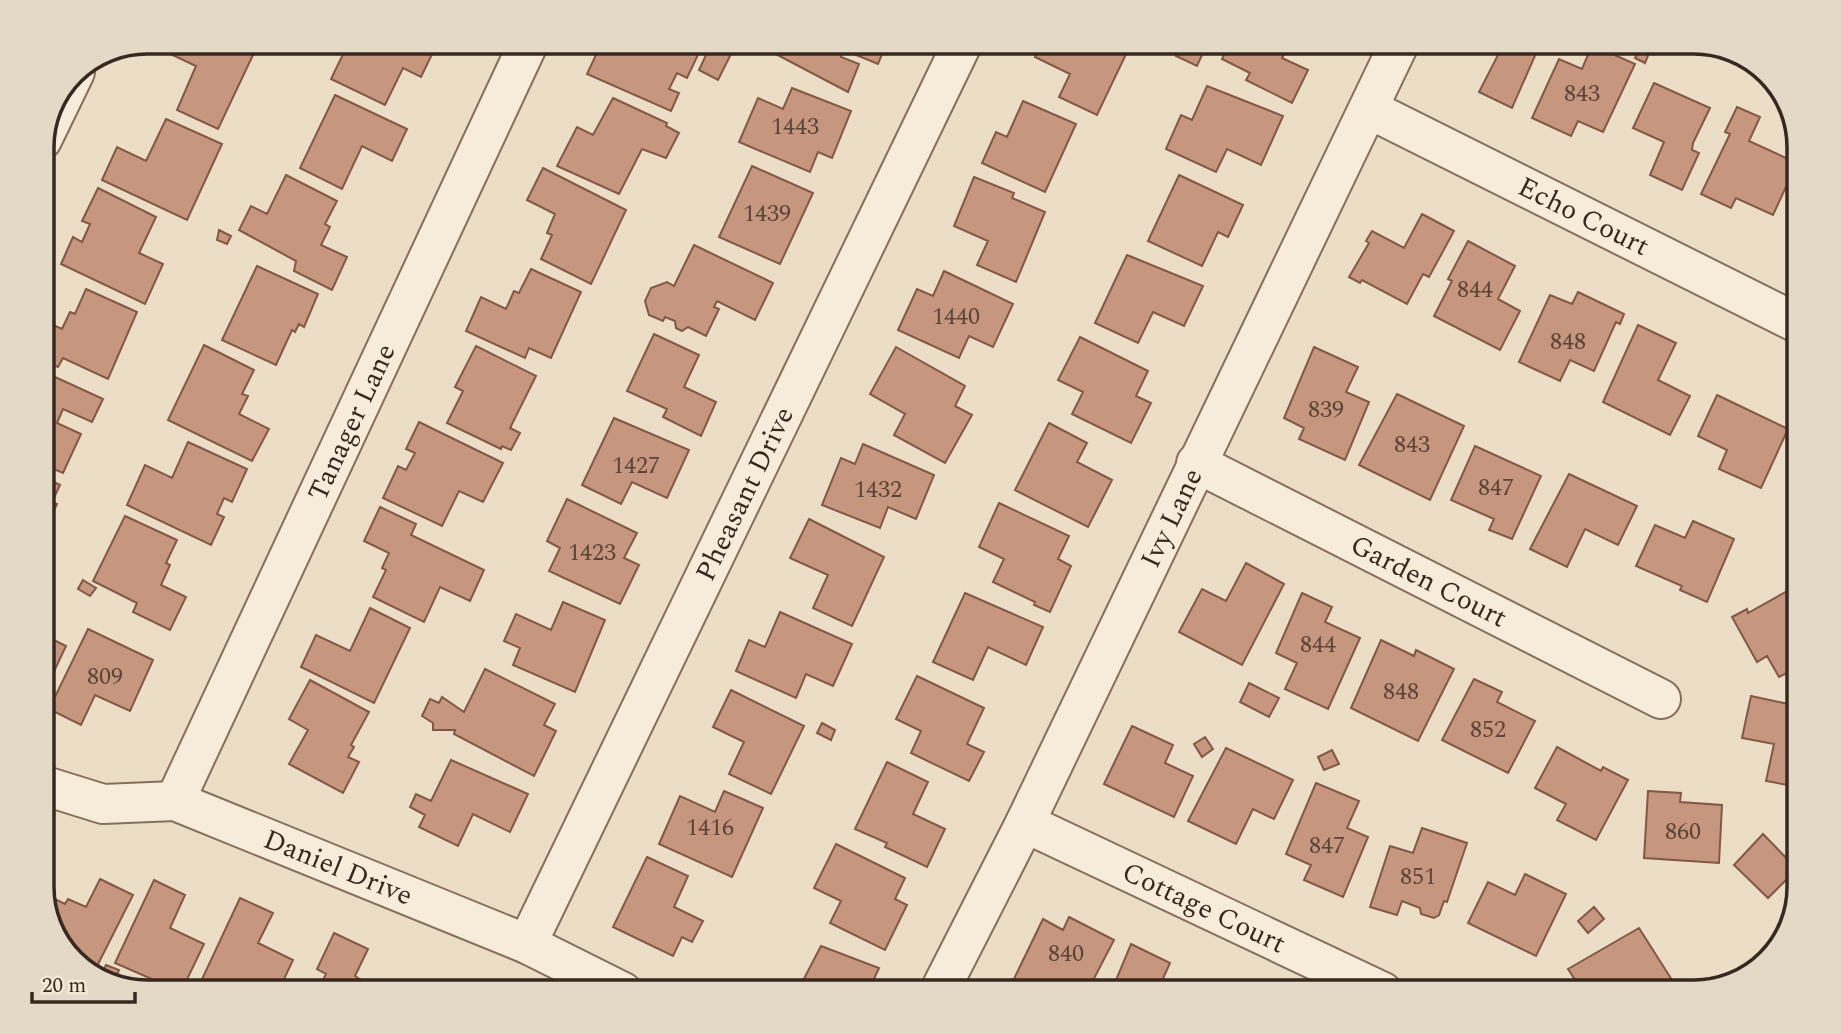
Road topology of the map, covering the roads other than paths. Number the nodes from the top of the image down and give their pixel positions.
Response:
1 (523, 54) edge
2 (957, 54) edge
3 (1394, 54) edge
4 (1369, 109) junction
5 (1787, 318) edge
6 (1196, 463) junction
7 (1661, 699) dead end
8 (54, 790) edge
9 (175, 801) junction
10 (1026, 823) junction
11 (527, 944) junction
12 (598, 980) edge
13 (945, 980) edge
14 (1359, 980) edge

1 - 9 street, Tanager Lane
2 - 11 street, Pheasant Drive
3 - 4 street, Ivy Lane
4 - 5 street, Echo Court
4 - 6 street, Ivy Lane
6 - 7 street, Garden Court
6 - 10 street, Ivy Lane
8 - 9 street, Daniel Drive
9 - 11 street, Daniel Drive
10 - 13 street, Ivy Lane
10 - 14 street, Cottage Court
11 - 12 street, Daniel Drive

